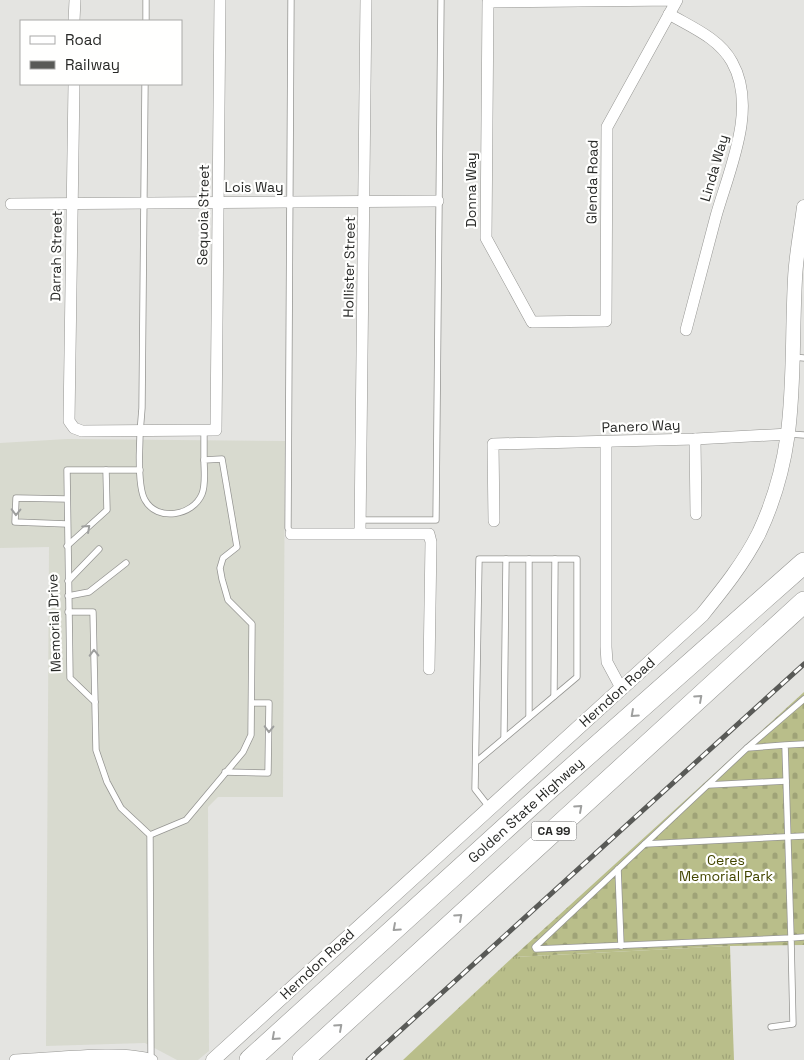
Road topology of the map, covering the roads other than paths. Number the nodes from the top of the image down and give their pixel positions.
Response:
1 (75, 0) edge
2 (146, 0) edge
3 (220, 0) edge
4 (291, 0) edge
5 (366, 0) edge
6 (441, 0) edge
7 (677, 0) edge
8 (669, 14) junction
9 (74, 20) edge
10 (146, 20) edge
11 (74, 85) edge
12 (145, 85) edge
13 (438, 201) junction
14 (290, 202) junction
15 (365, 202) junction
16 (142, 203) junction
17 (218, 203) junction
18 (11, 204) dead end
19 (72, 204) junction
20 (804, 207) edge
21 (800, 260) edge
22 (606, 321) joint
23 (686, 330) dead end
24 (799, 358) edge
25 (140, 430) junction
26 (204, 430) junction
27 (789, 434) junction
28 (804, 435) edge
29 (695, 439) junction
30 (606, 442) junction
31 (204, 460) junction
32 (106, 470) junction
33 (140, 470) junction
34 (68, 499) junction
35 (696, 514) dead end
36 (360, 520) junction
37 (494, 521) dead end
38 (68, 524) junction
39 (291, 534) joint
40 (360, 534) junction
41 (68, 546) junction
42 (804, 546) edge
43 (99, 549) dead end
44 (506, 559) junction
45 (529, 559) junction
46 (555, 559) junction
47 (126, 563) dead end
48 (804, 563) edge
49 (68, 581) junction
50 (68, 596) junction
51 (804, 602) edge
52 (68, 612) junction
53 (722, 635) junction
54 (429, 670) dead end
55 (620, 688) junction
56 (554, 696) junction
57 (804, 699) edge
58 (95, 702) junction
59 (252, 703) junction
60 (529, 717) junction
61 (504, 738) junction
62 (804, 744) edge
63 (784, 745) junction
64 (747, 748) junction
65 (476, 762) junction
66 (226, 772) junction
67 (786, 781) junction
68 (708, 785) junction
69 (489, 807) junction
70 (150, 835) junction
71 (804, 836) edge
72 (788, 837) junction
73 (645, 844) junction
74 (618, 869) junction
75 (804, 937) edge
76 (790, 938) junction
77 (621, 946) junction
78 (771, 1027) dead end
79 (15, 1060) edge
80 (151, 1060) edge
81 (213, 1060) edge
82 (250, 1060) edge
83 (303, 1060) edge

1 - 9 street
2 - 10 lane
3 - 17 street, Sequoia Street
4 - 14 lane
5 - 15 street, Hollister Street
6 - 13 lane
7 - 8 street, Glenda Road
7 - 22 street, Donna Way
8 - 22 street, Glenda Road
8 - 23 street, Linda Way
11 - 19 street, Darrah Street
12 - 16 lane
13 - 15 street, Lois Way
13 - 36 lane
14 - 15 street, Lois Way
14 - 17 street, Lois Way
14 - 39 lane
15 - 36 street, Hollister Street
16 - 17 street, Lois Way
16 - 19 street, Lois Way
16 - 25 lane
17 - 26 street, Sequoia Street
18 - 19 street, Lois Way
19 - 25 street, Darrah Street
20 - 21 street, Herndon Road
21 - 24 street, Herndon Road
24 - 27 street, Herndon Road
25 - 26 street
25 - 33 lane
26 - 31 lane
27 - 28 lane
27 - 29 street, Panero Way
27 - 55 street, Herndon Road
29 - 30 street, Panero Way
29 - 35 street
30 - 37 street, Panero Way
30 - 55 street
31 - 33 lane
31 - 59 lane
32 - 33 lane, Memorial Drive
32 - 34 lane, Memorial Drive
41 -> 32 lane
34 - 38 lane, Memorial Drive
34 -> 38 lane
36 - 40 street, Hollister Street
38 - 41 lane, Memorial Drive
39 - 40 street
40 - 54 street
41 - 49 lane, Memorial Drive
42 - 53 highway
43 - 49 lane
44 - 45 lane
44 - 61 lane
44 - 65 lane
45 - 46 lane
45 - 60 lane
46 - 56 lane
46 - 56 lane
47 - 50 lane
48 - 53 highway, Golden State Highway / CA 99
49 - 50 lane, Memorial Drive
50 - 52 lane, Memorial Drive
83 -> 51 highway, CA 99
52 - 58 lane, Memorial Drive
58 -> 52 lane
53 -> 82 highway, Golden State Highway / CA 99
55 - 69 street, Herndon Road
56 - 60 lane
57 - 64 lane
58 - 70 lane
59 - 66 lane
59 -> 66 lane
60 - 61 lane
61 - 65 lane
62 - 63 lane
63 - 64 lane
63 - 67 lane
64 - 68 lane
65 - 69 lane
66 - 70 lane
67 - 68 lane
67 - 72 lane
68 - 73 lane
69 - 81 street, Herndon Road
70 - 80 lane
71 - 72 lane
72 - 73 lane
72 - 76 lane
73 - 74 lane
74 - 77 lane
74 - 77 lane
75 - 76 lane
76 - 77 lane
76 - 78 lane
79 - 80 street

